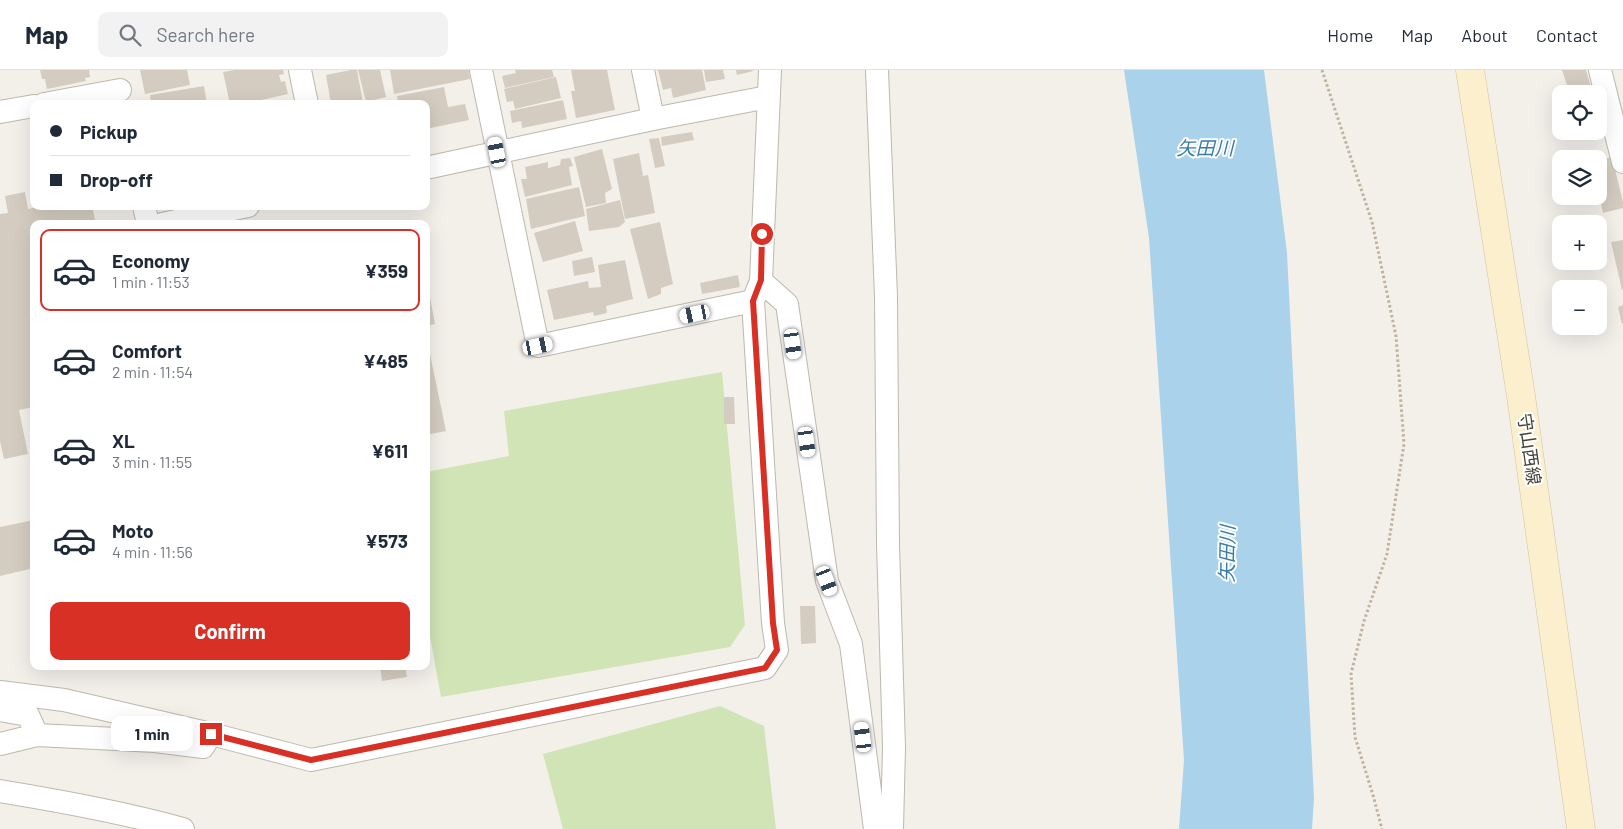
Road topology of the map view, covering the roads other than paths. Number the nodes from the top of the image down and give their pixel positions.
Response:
1 (300, 70) edge
2 (481, 70) edge
3 (643, 70) edge
4 (770, 70) edge
5 (877, 70) edge
6 (1470, 70) edge
7 (1600, 70) edge
8 (119, 88) edge
9 (768, 97) junction
10 (63, 100) edge
11 (306, 100) edge
12 (30, 107) edge
13 (0, 112) edge
14 (1617, 114) edge
15 (653, 118) junction
16 (497, 152) junction
17 (1623, 162) edge
18 (430, 167) edge
19 (229, 210) edge
20 (181, 220) edge
21 (761, 280) junction
22 (753, 301) junction
23 (0, 692) edge
24 (0, 710) edge
25 (211, 734) junction
26 (37, 735) junction
27 (0, 744) edge
28 (0, 791) edge
29 (183, 829) edge
30 (875, 829) edge
31 (892, 829) edge
32 (1581, 829) edge

1 - 11 street
2 - 16 street
3 - 15 street
4 - 9 street
5 - 31 street
6 - 32 main road, 守山西線
7 - 14 street
8 - 10 street
9 - 15 street
9 - 21 street
12 - 13 street
14 - 17 street
15 - 16 street
16 - 18 street
16 - 22 street
19 - 20 street
21 - 22 street
21 - 30 street
22 - 25 street
23 - 25 street
24 - 26 street
25 - 26 street
26 - 27 street
28 - 29 street

